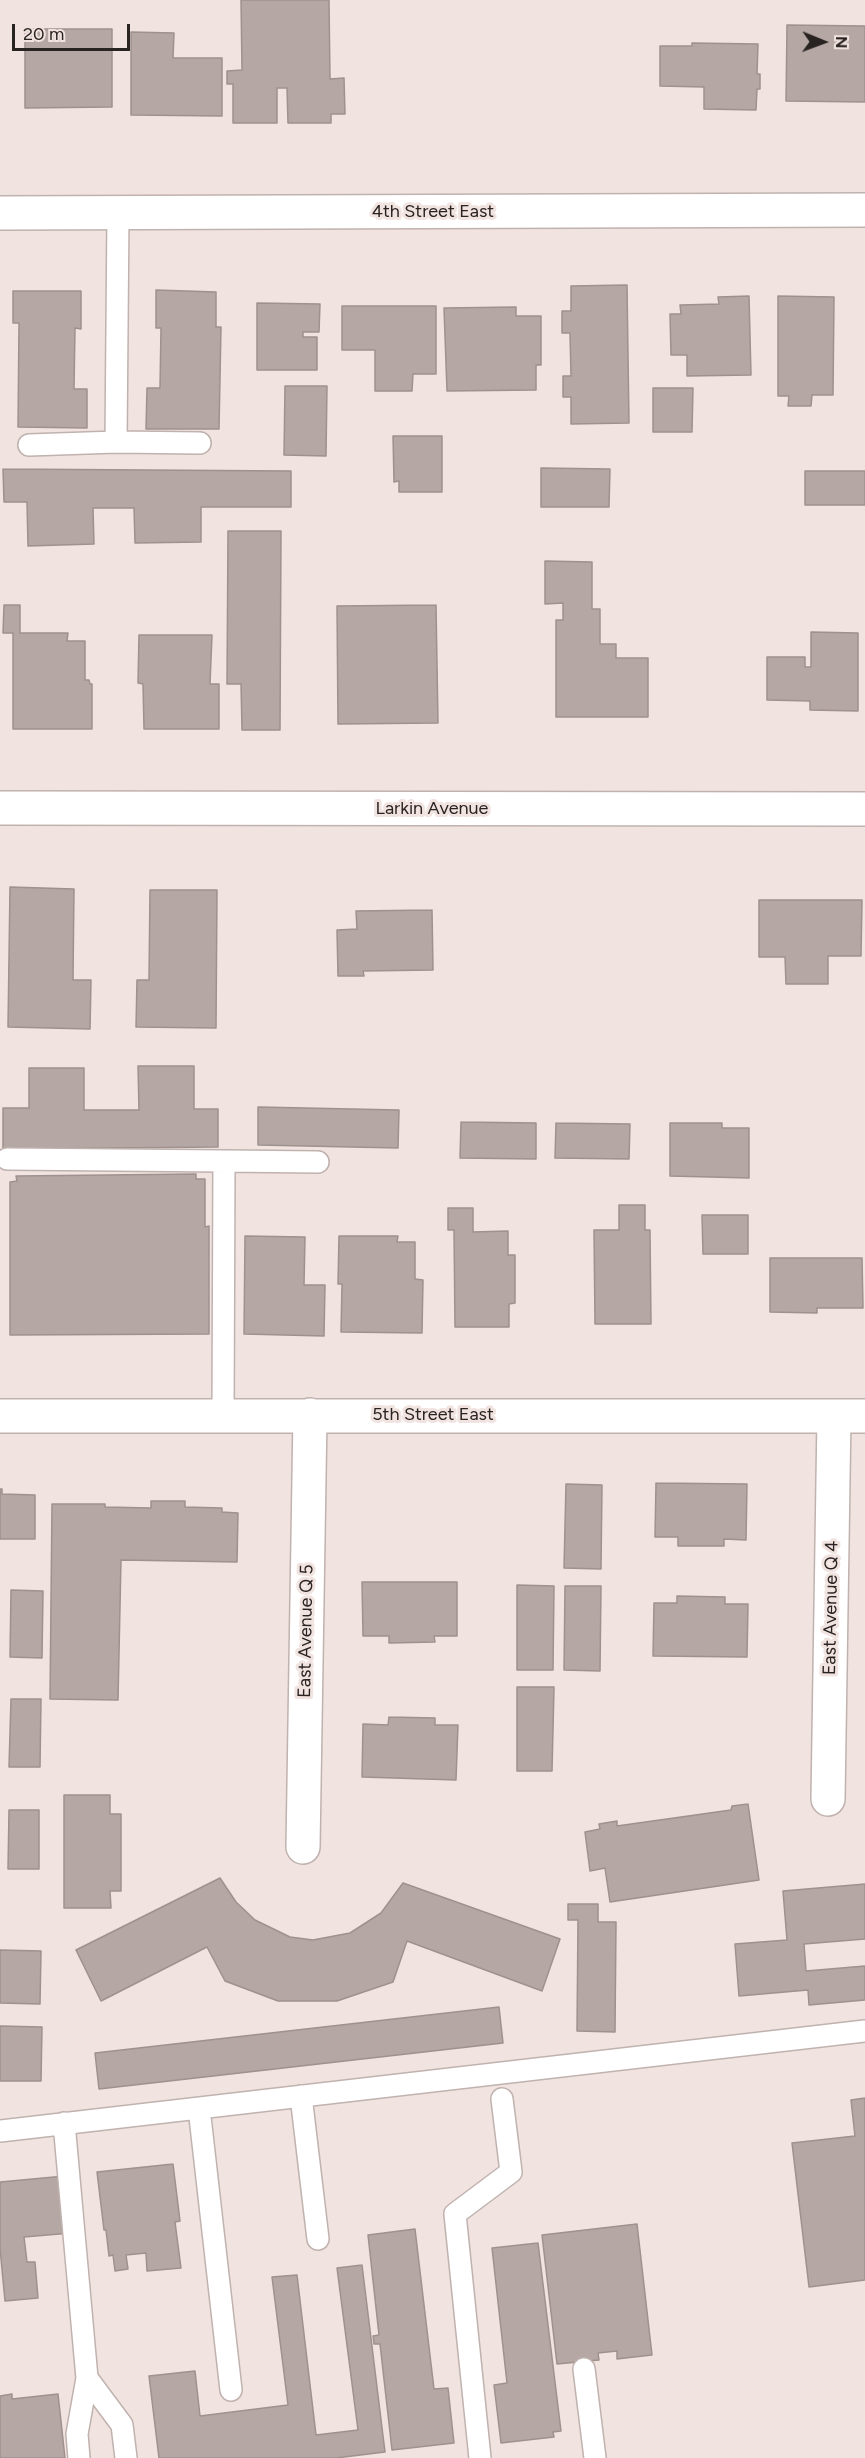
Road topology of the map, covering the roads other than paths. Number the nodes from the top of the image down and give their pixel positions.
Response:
1 (865, 210) edge
2 (0, 213) edge
3 (118, 213) junction
4 (116, 442) junction
5 (200, 443) dead end
6 (29, 445) dead end
7 (0, 808) edge
8 (865, 809) edge
9 (8, 1159) dead end
10 (224, 1161) junction
11 (318, 1162) dead end
12 (222, 1415) junction
13 (310, 1415) junction
14 (0, 1416) edge
15 (849, 1416) edge
16 (828, 1799) dead end
17 (303, 1847) dead end
18 (865, 2031) edge
19 (301, 2096) junction
20 (502, 2099) dead end
21 (199, 2108) junction
22 (64, 2123) junction
23 (0, 2131) edge
24 (318, 2239) dead end
25 (584, 2369) dead end
26 (87, 2378) junction
27 (231, 2390) dead end
28 (80, 2458) edge
29 (126, 2458) edge
30 (480, 2458) edge
31 (595, 2458) edge

1 - 3 street, 4th Street East
2 - 3 street, 4th Street East
3 - 4 lane
4 - 5 lane
4 - 6 lane
7 - 8 street, Larkin Avenue
9 - 10 lane
10 - 11 lane
10 - 12 lane
12 - 13 street, 5th Street East
12 - 14 street, 5th Street East
13 - 15 street, 5th Street East
13 - 17 street, East Avenue Q 5
15 - 16 street, East Avenue Q 4
18 - 19 lane
19 - 21 lane
19 - 24 lane
20 - 30 lane
21 - 22 lane
21 - 27 lane
22 - 23 lane
22 - 26 lane
25 - 31 lane
26 - 28 lane
26 - 29 lane

